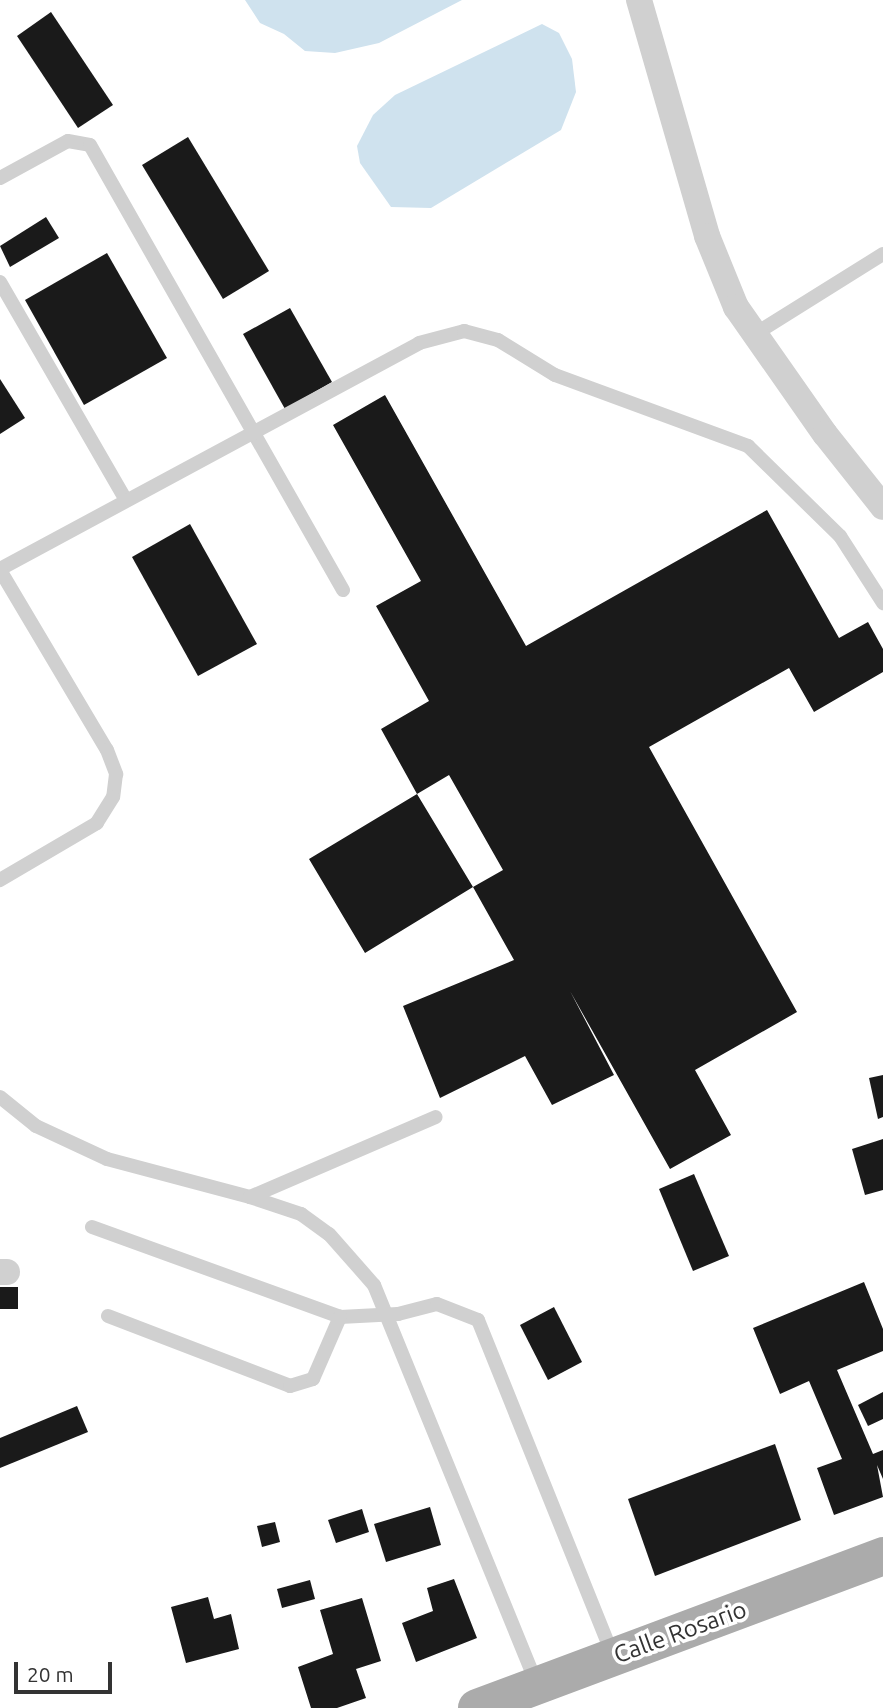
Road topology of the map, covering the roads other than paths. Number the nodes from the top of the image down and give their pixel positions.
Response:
1 (639, 0) edge
2 (0, 177) edge
3 (883, 254) edge
4 (0, 282) edge
5 (755, 334) junction
6 (256, 431) junction
7 (126, 500) junction
8 (883, 507) edge
9 (0, 569) edge
10 (343, 590) dead end
11 (883, 603) edge
12 (0, 880) edge
13 (0, 1097) edge
14 (436, 1117) dead end
15 (250, 1197) junction
16 (92, 1227) dead end
17 (108, 1315) dead end
18 (385, 1316) junction
19 (340, 1317) junction
20 (883, 1556) edge
21 (613, 1657) junction
22 (538, 1685) junction
23 (477, 1708) edge

1 - 5 street
2 - 6 lane
3 - 5 lane
4 - 7 lane
5 - 8 street
6 - 7 lane
6 - 10 lane
6 - 11 lane
7 - 9 lane
9 - 12 lane
13 - 15 lane
14 - 15 lane
15 - 18 lane
16 - 19 lane
17 - 19 lane
18 - 19 lane
18 - 21 lane
18 - 22 lane
20 - 21 main road, Calle Rosario
21 - 22 main road, Calle Rosario
22 - 23 main road, Calle Rosario

